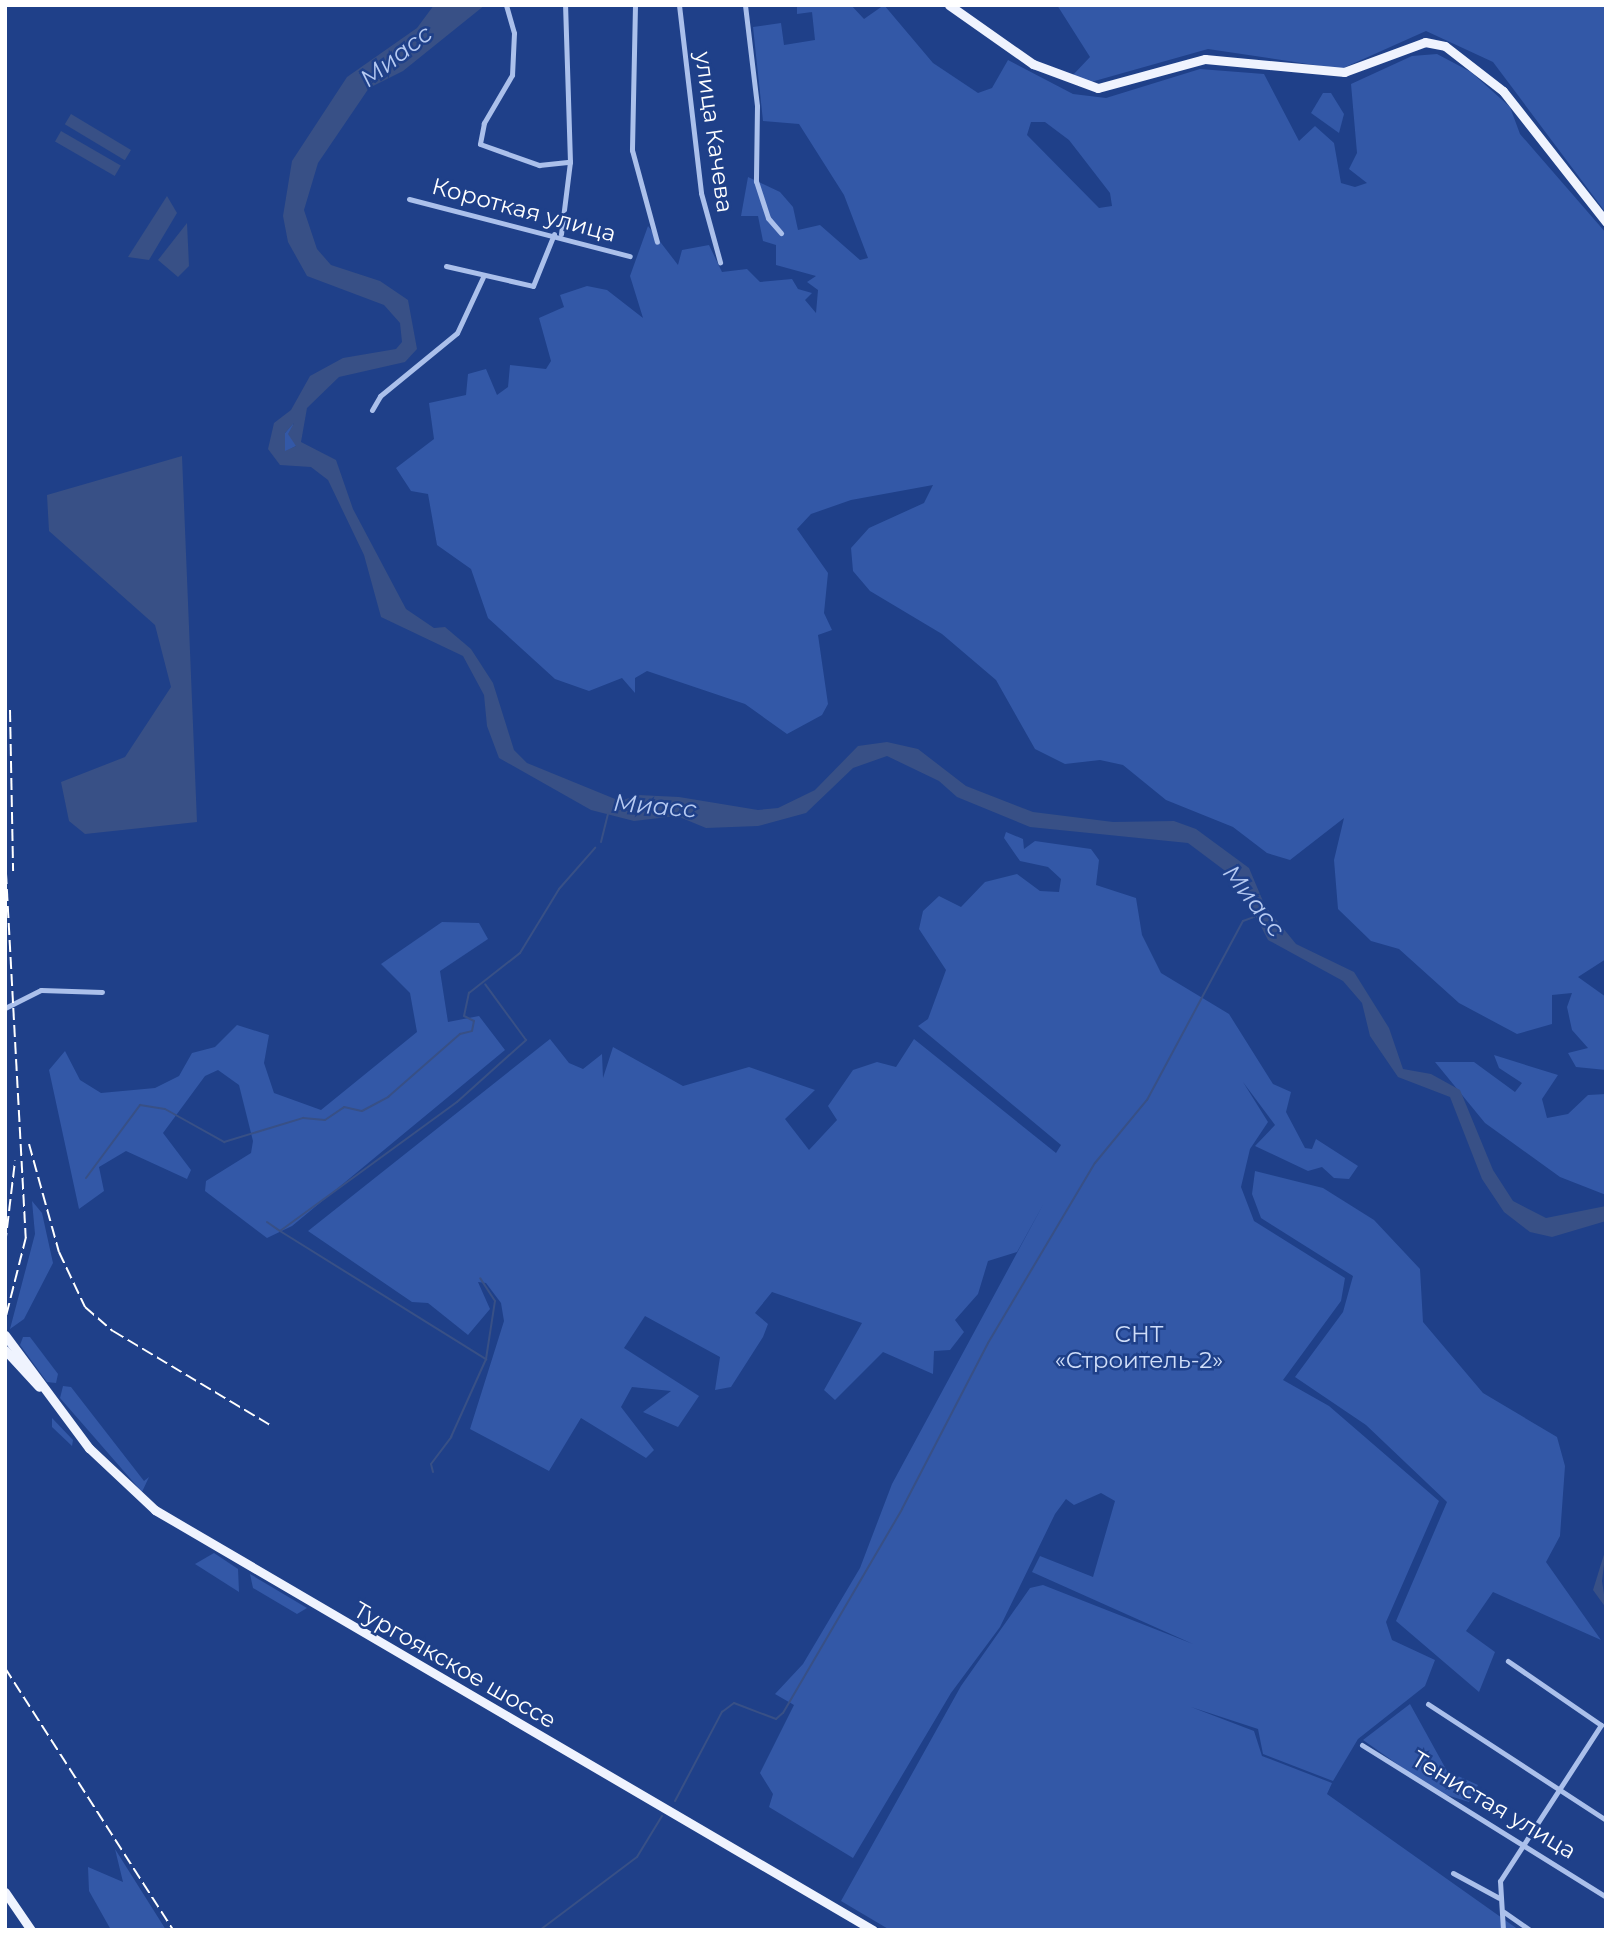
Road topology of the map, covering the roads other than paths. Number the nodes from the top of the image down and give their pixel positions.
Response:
1 (506, 5) edge
2 (565, 5) edge
3 (635, 5) edge
4 (679, 5) edge
5 (745, 5) edge
6 (949, 5) edge
7 (570, 162) junction
8 (409, 199) dead end
9 (1606, 222) edge
10 (781, 233) dead end
11 (554, 234) junction
12 (561, 234) junction
13 (657, 242) dead end
14 (631, 256) dead end
15 (720, 262) dead end
16 (446, 266) dead end
17 (483, 277) junction
18 (372, 410) dead end
19 (102, 992) dead end
20 (5, 1008) edge
21 (5, 1335) edge
22 (5, 1350) edge
23 (48, 1395) junction
24 (1508, 1661) dead end
25 (1428, 1704) dead end
26 (1362, 1745) dead end
27 (1560, 1788) junction
28 (1606, 1820) edge
29 (1525, 1844) junction
30 (1453, 1873) dead end
31 (5, 1892) edge
32 (1606, 1897) edge
33 (1499, 1898) junction
34 (1504, 1912) junction
35 (1504, 1927) edge
36 (31, 1930) edge
37 (873, 1930) edge
38 (1530, 1930) edge

1 - 7 street
2 - 7 street
3 - 13 street
4 - 15 street, улица Качева
5 - 10 street
6 - 9 main road
7 - 12 street
8 - 11 street, Короткая улица
11 - 12 street, Короткая улица
11 - 17 street
12 - 14 street, Короткая улица
16 - 17 street
17 - 18 street
19 - 20 street
21 - 23 main road, Тургоякское шоссе
22 - 23 main road, Тургоякское шоссе
23 - 37 main road, Тургоякское шоссе
24 - 27 street
25 - 27 street
26 - 29 street, Тенистая улица
27 - 28 street
27 - 29 street
29 - 32 street, Тенистая улица
29 - 33 street
30 - 33 street
31 - 36 main road
33 - 34 street
34 - 35 street
34 - 38 street

